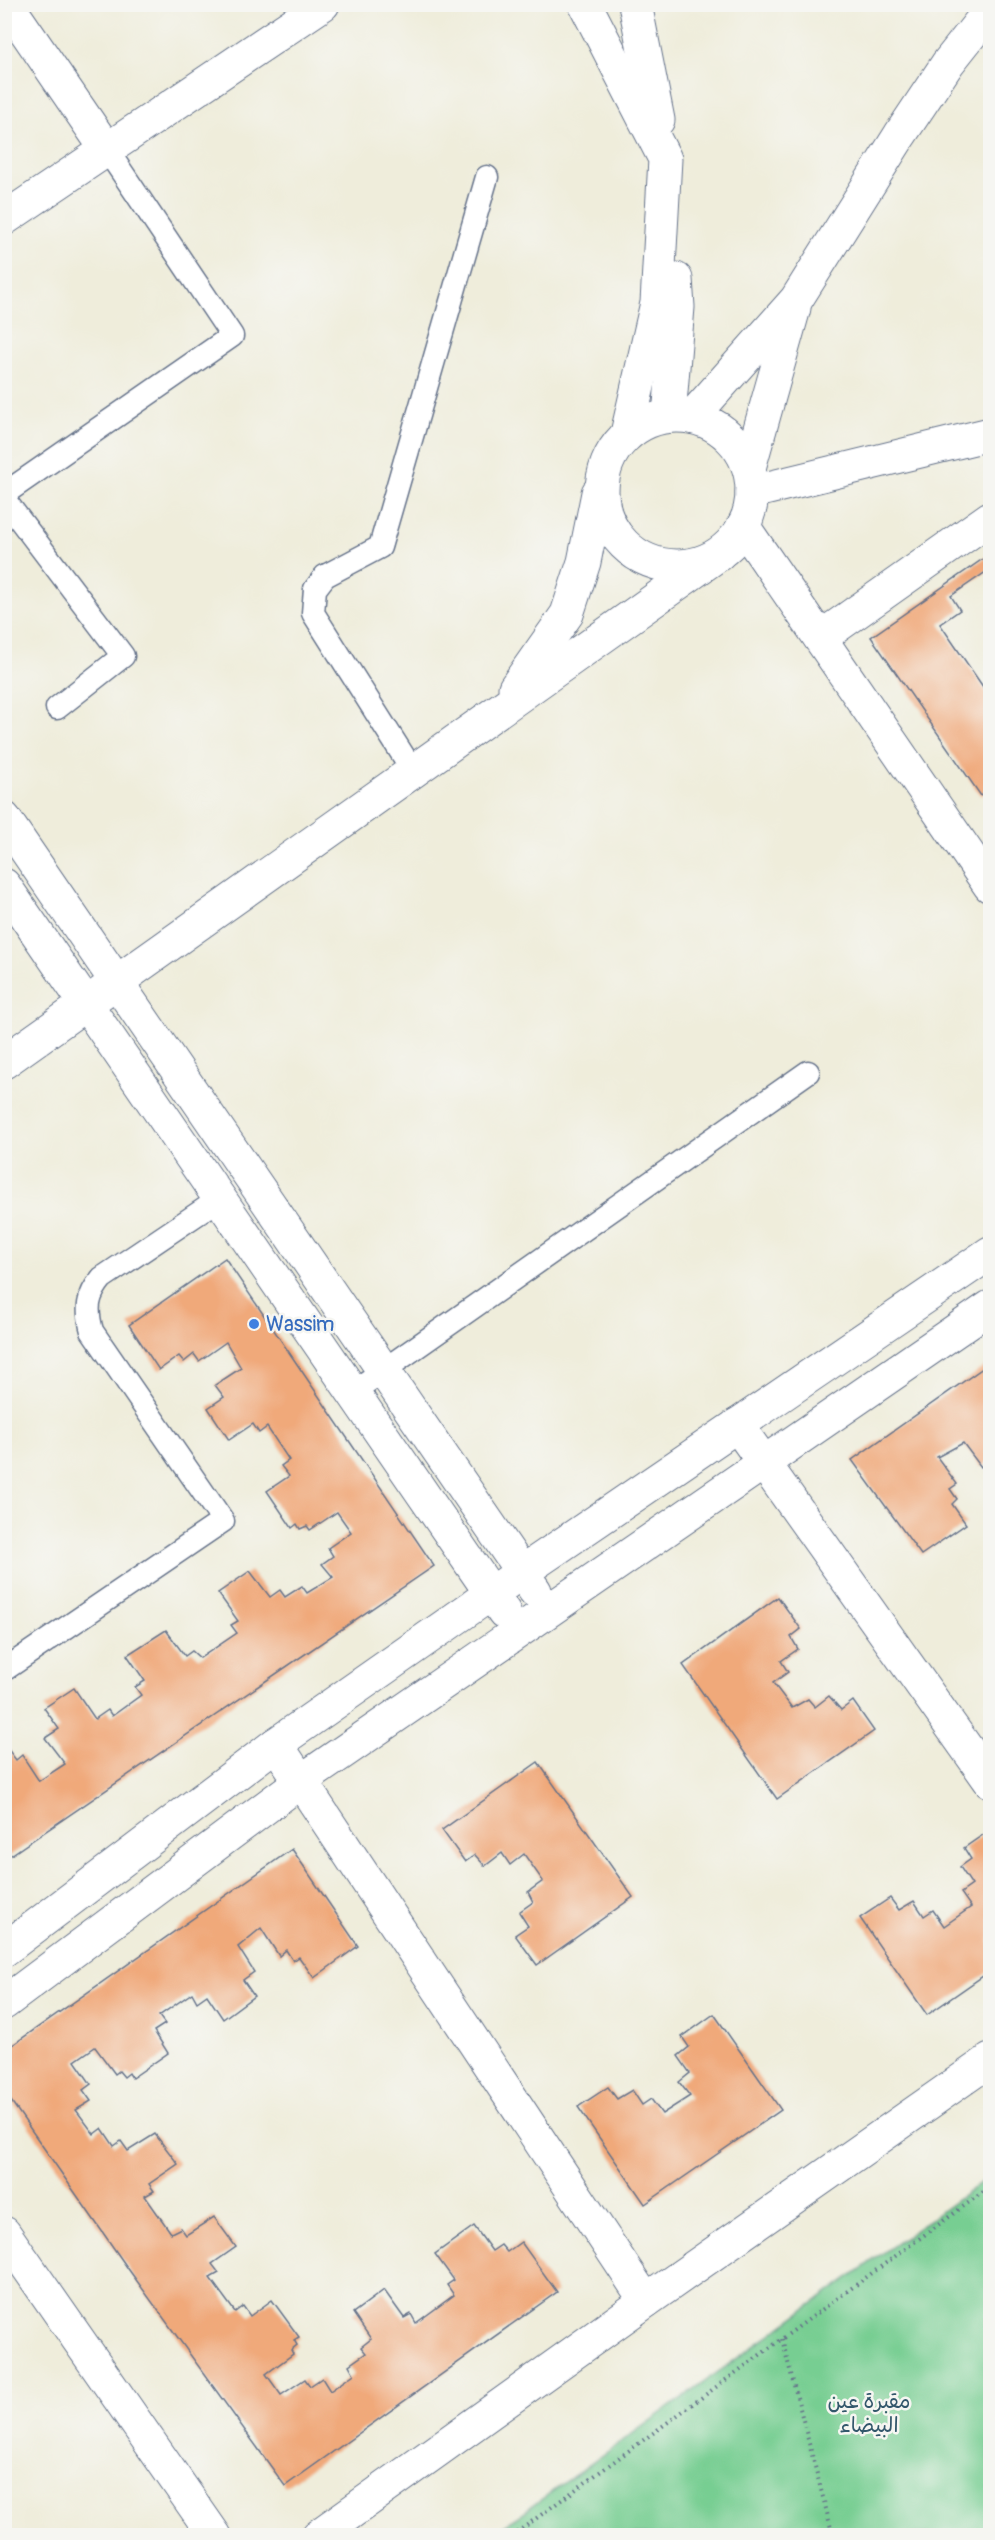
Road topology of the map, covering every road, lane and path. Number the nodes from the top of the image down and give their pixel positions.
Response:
1 (7, 4) edge
2 (323, 4) edge
3 (585, 4) edge
4 (635, 4) edge
5 (990, 10) edge
6 (106, 150) junction
7 (665, 159) junction
8 (487, 177) dead end
9 (4, 219) edge
10 (796, 300) junction
11 (681, 417) junction
12 (627, 434) junction
13 (990, 434) edge
14 (602, 478) junction
15 (751, 480) junction
16 (4, 494) edge
17 (4, 499) edge
18 (990, 518) edge
19 (743, 526) junction
20 (718, 554) junction
21 (820, 638) junction
22 (57, 708) dead end
23 (500, 709) junction
24 (413, 771) junction
25 (4, 818) edge
26 (4, 885) edge
27 (990, 886) edge
28 (118, 980) junction
29 (87, 1003) junction
30 (4, 1062) edge
31 (808, 1072) dead end
32 (220, 1198) junction
33 (990, 1253) edge
34 (990, 1307) edge
35 (383, 1369) junction
36 (354, 1391) junction
37 (737, 1425) junction
38 (763, 1462) junction
39 (522, 1572) junction
40 (492, 1594) junction
41 (548, 1610) junction
42 (517, 1631) junction
43 (4, 1670) edge
44 (276, 1744) junction
45 (301, 1781) junction
46 (990, 1781) edge
47 (4, 1950) edge
48 (4, 2002) edge
49 (990, 2060) edge
50 (990, 2187) edge
51 (4, 2233) edge
52 (646, 2301) junction
53 (782, 2339) junction
54 (215, 2535) edge
55 (318, 2535) edge
56 (512, 2535) edge
57 (833, 2535) edge

1 - 6 street
2 - 6 street
3 - 7 street
4 - 7 street
5 - 10 street
6 - 9 street
6 - 16 lane
7 - 11 street
7 - 12 street
8 - 24 lane
10 - 11 street
10 - 15 street
11 - 12 street
11 - 15 street
12 - 14 street
13 - 15 street
14 - 20 street
14 - 23 street
15 - 19 street
17 - 22 lane
18 - 21 street
19 - 20 street
19 - 21 street
20 - 23 street
21 - 27 street
23 - 24 street
24 - 28 street
25 - 28 street
26 - 29 street
28 - 29 street
28 - 35 street
29 - 30 street
29 - 32 street
31 - 35 lane
32 - 36 street
32 - 43 lane
33 - 37 street
34 - 38 street
35 - 36 lane
35 - 39 street
36 - 40 street
37 - 38 street
37 - 39 street
38 - 41 street
38 - 46 street
39 - 40 street
39 - 41 street
40 - 42 street
40 - 44 street
41 - 42 street
42 - 45 street
44 - 45 street
44 - 47 street
45 - 48 street
45 - 52 street
49 - 52 street
50 - 53 path
51 - 54 street
52 - 55 street
53 - 56 path
53 - 57 path

